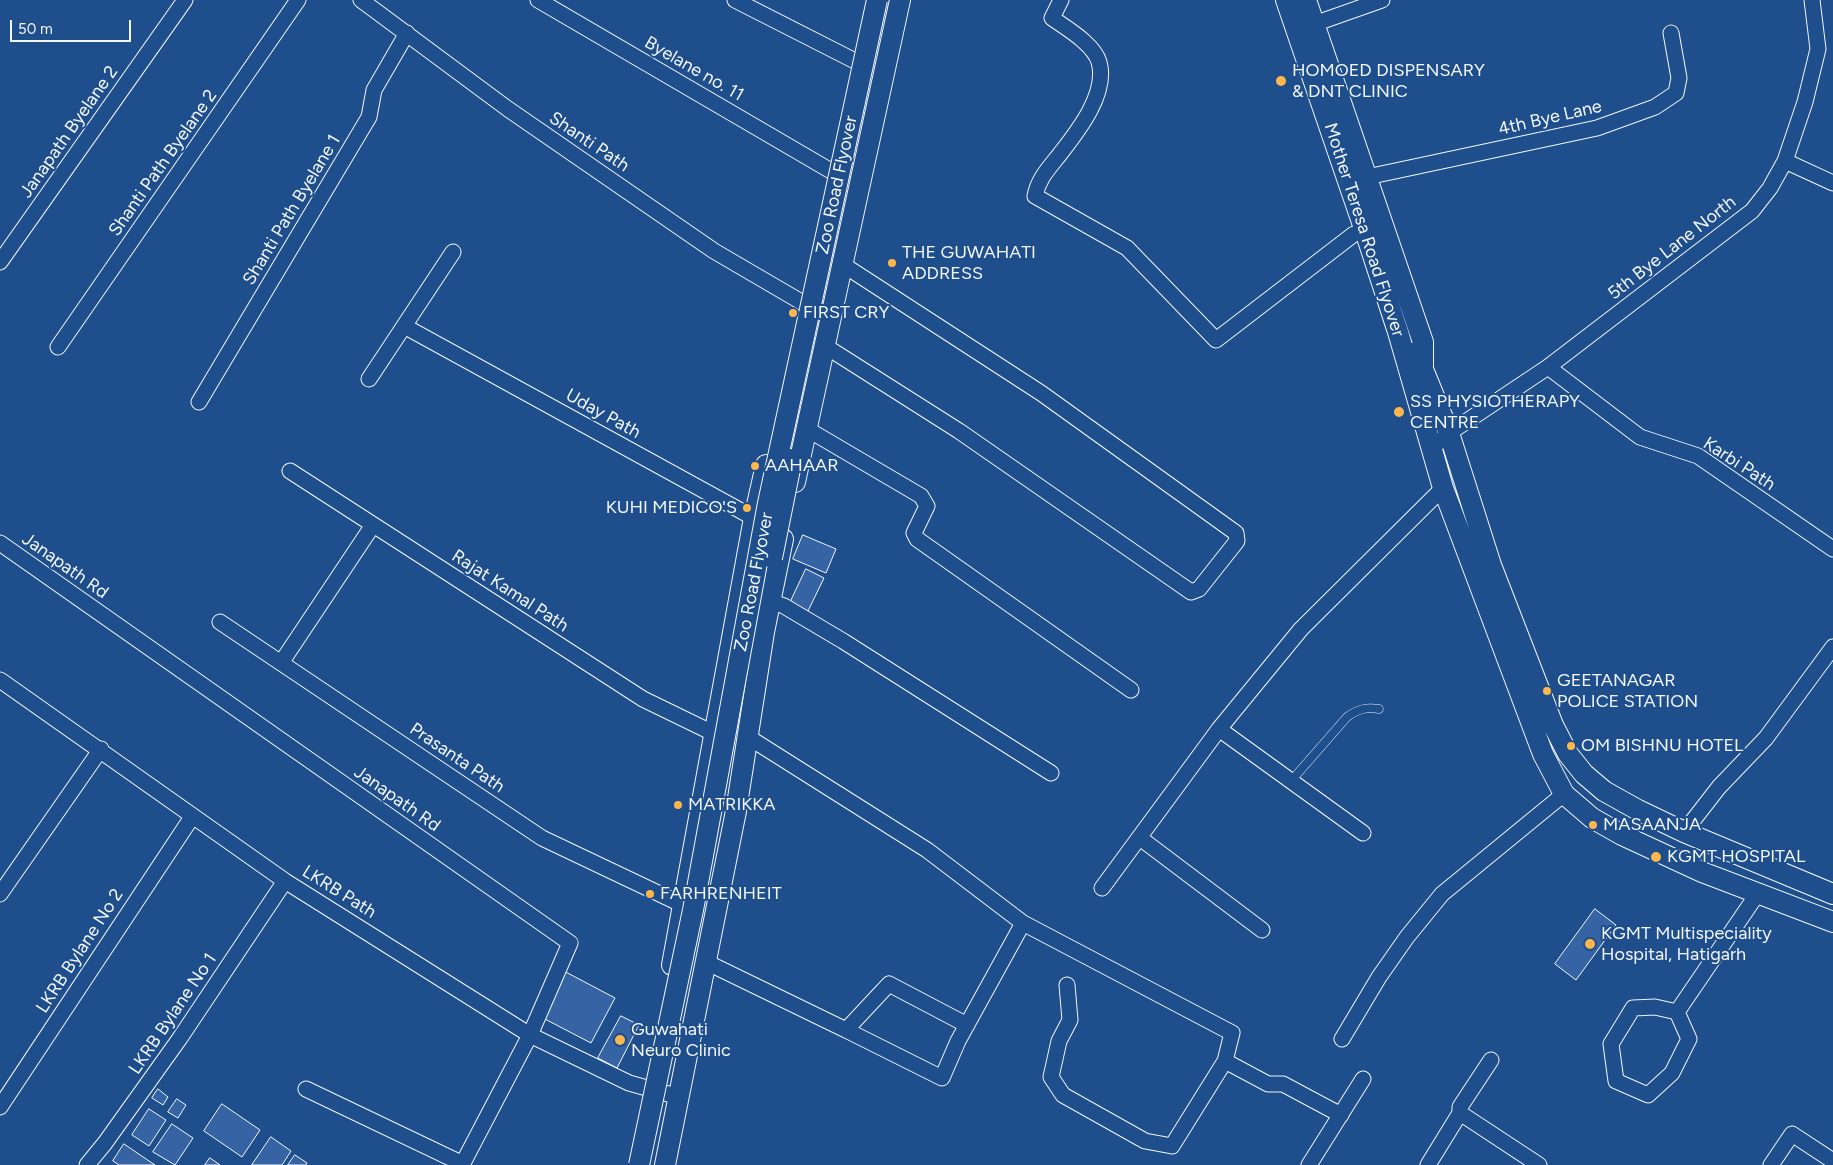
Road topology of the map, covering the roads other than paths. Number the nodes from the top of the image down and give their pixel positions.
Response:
1 (185, 0) edge
2 (298, 0) edge
3 (361, 0) edge
4 (538, 0) edge
5 (735, 0) edge
6 (868, 0) edge
7 (877, 0) edge
8 (889, 0) edge
9 (900, 0) edge
10 (1061, 0) edge
11 (1274, 0) edge
12 (1286, 0) edge
13 (1296, 0) edge
14 (1306, 0) edge
15 (1382, 0) edge
16 (1812, 0) edge
17 (1314, 24) junction
18 (407, 33) junction
19 (1671, 33) dead end
20 (856, 61) junction
21 (1785, 161) junction
22 (831, 171) junction
23 (1367, 177) junction
24 (1833, 182) edge
25 (1354, 234) junction
26 (453, 252) dead end
27 (0, 262) edge
28 (842, 264) junction
29 (803, 302) junction
30 (404, 326) junction
31 (1403, 331) junction
32 (825, 346) junction
33 (58, 347) dead end
34 (1548, 367) junction
35 (1417, 372) junction
36 (369, 379) dead end
37 (199, 402) dead end
38 (807, 430) junction
39 (1449, 433) junction
40 (1433, 447) junction
41 (290, 471) dead end
42 (1443, 488) junction
43 (754, 518) junction
44 (373, 525) junction
45 (784, 535) junction
46 (0, 543) edge
47 (1833, 549) edge
48 (770, 601) junction
49 (220, 622) dead end
50 (1833, 647) edge
51 (282, 663) junction
52 (0, 680) edge
53 (1131, 690) dead end
54 (1380, 709) dead end
55 (1219, 729) junction
56 (715, 734) junction
57 (748, 737) junction
58 (101, 749) junction
59 (1051, 773) dead end
60 (1291, 781) junction
61 (1564, 794) junction
62 (192, 816) junction
63 (1684, 832) junction
64 (1363, 833) dead end
65 (1140, 838) junction
66 (285, 881) junction
67 (1102, 888) dead end
68 (1758, 892) junction
69 (0, 894) edge
70 (1833, 894) edge
71 (683, 905) junction
72 (1833, 922) edge
73 (1023, 923) junction
74 (1262, 930) dead end
75 (706, 962) junction
76 (1067, 985) dead end
77 (1677, 1012) junction
78 (967, 1025) junction
79 (846, 1030) junction
80 (530, 1035) junction
81 (1342, 1039) dead end
82 (1491, 1060) dead end
83 (1225, 1061) junction
84 (1363, 1079) dead end
85 (306, 1089) dead end
86 (646, 1089) junction
87 (679, 1097) junction
88 (0, 1106) edge
89 (1460, 1114) junction
90 (1341, 1115) junction
91 (1833, 1161) edge
92 (463, 1164) edge
93 (87, 1165) edge
94 (630, 1165) edge
95 (639, 1165) edge
96 (653, 1165) edge
97 (665, 1165) edge
98 (1309, 1165) edge
99 (1428, 1165) edge
100 (1539, 1165) edge
101 (1771, 1165) edge

1 - 27 street, Janapath Byelane 2
2 - 33 street, Shanti Path Byelane 2
3 - 18 street, Shanti Path
4 - 22 street, Byelane no. 11
5 - 20 street
6 - 20 main road
7 - 95 main road, Zoo Road Flyover, bridge
8 - 96 main road, Zoo Road Flyover, bridge
9 - 28 main road
10 - 25 street
11 - 25 main road
12 - 31 main road, Mother Teresa Road Flyover
13 - 31 main road, Mother Teresa Road Flyover
14 - 17 main road
15 - 17 street
16 - 21 street, 5th Bye Lane North
17 - 23 main road
18 - 29 street, Shanti Path
18 - 37 street, Shanti Path Byelane 1
19 - 23 street, 4th Bye Lane
20 - 22 main road
21 - 24 street
21 - 34 street, 5th Bye Lane North
22 - 29 main road
23 - 35 main road
25 - 35 main road
26 - 30 street
28 - 32 main road
28 - 32 street
29 - 43 main road
30 - 36 street
30 - 43 street, Uday Path
31 - 35 main road, Mother Teresa Road Flyover
32 - 38 main road
34 - 39 street, 5th Bye Lane North
34 - 47 street, Karbi Path
35 - 39 main road
35 - 40 main road
38 - 45 main road
38 - 53 street
39 - 40 street, 5th Bye Lane North
39 - 63 main road
40 - 42 main road
41 - 44 street, Rajat Kamal Path
42 - 55 street
42 - 61 main road
43 - 45 street, Uday Path
43 - 56 main road
44 - 51 street
44 - 56 street, Rajat Kamal Path
45 - 48 main road
46 - 80 street, Janapath Rd
48 - 57 main road
48 - 59 street
49 - 51 street, Prasanta Path
50 - 63 street
51 - 71 street, Prasanta Path
52 - 58 street, LKRB Path
54 - 60 lane
55 - 60 street
55 - 65 street
56 - 71 main road
57 - 73 street
57 - 75 main road
58 - 62 street, LKRB Path
58 - 69 street
60 - 64 street
61 - 68 main road
61 - 81 street
62 - 66 street, LKRB Path
62 - 88 street, LKRB Bylane No 2
63 - 70 main road
65 - 67 street
65 - 74 street
66 - 80 street, LKRB Path
66 - 93 street, LKRB Bylane No 1
68 - 72 main road
68 - 77 street
71 - 86 main road
73 - 78 street
73 - 83 street
75 - 79 street
75 - 87 main road
76 - 83 street
77 - 77 street
78 - 79 street
78 - 79 street
80 - 86 street, LKRB Path
80 - 92 street, Janapath Rd
82 - 89 street
83 - 90 street
84 - 90 street
85 - 92 street
86 - 87 street, LKRB Path
86 - 94 main road
87 - 97 main road
89 - 99 street
89 - 100 street
90 - 98 street
91 - 101 street

